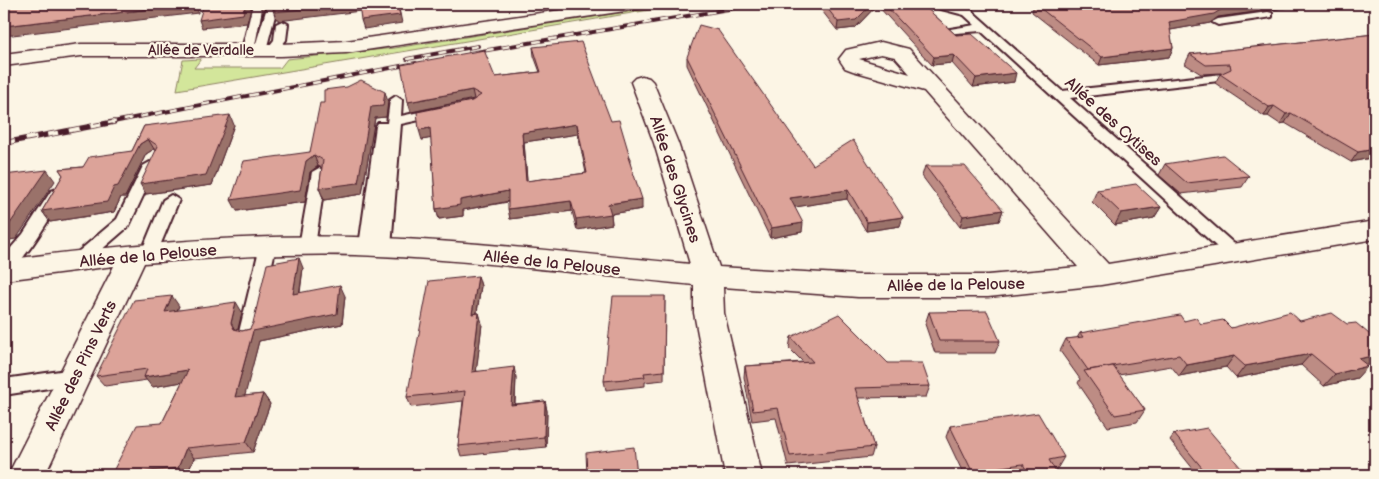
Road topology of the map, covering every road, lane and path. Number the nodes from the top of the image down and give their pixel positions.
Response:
1 (258, 4) edge
2 (272, 4) edge
3 (934, 4) edge
4 (626, 5) edge
5 (966, 9) edge
6 (1268, 15) dead end
7 (1218, 22) edge
8 (282, 24) edge
9 (984, 27) junction
10 (948, 32) edge
11 (260, 50) junction
12 (4, 60) edge
13 (1220, 77) edge
14 (642, 82) dead end
15 (934, 87) dead end
16 (1059, 95) junction
17 (396, 100) dead end
18 (448, 110) edge
19 (390, 123) junction
20 (155, 155) edge
21 (319, 172) edge
22 (62, 184) edge
23 (172, 200) dead end
24 (1375, 230) edge
25 (268, 246) junction
26 (307, 246) junction
27 (375, 247) junction
28 (142, 254) junction
29 (1236, 254) junction
30 (78, 261) junction
31 (4, 268) edge
32 (1101, 275) junction
33 (708, 276) junction
34 (248, 332) edge
35 (74, 377) junction
36 (4, 387) edge
37 (26, 475) edge
38 (744, 475) edge

1 - 11 lane
2 - 11 lane
3 - 5 lane
4 - 11 street, Allée de Verdalle
5 - 9 lane, Allée des Cytises
6 - 7 lane
8 - 11 lane
9 - 10 lane
9 - 16 lane, Allée des Cytises
11 - 12 street, Allée de Verdalle
13 - 16 lane
14 - 33 street, Allée des Glycines
15 - 32 street
16 - 29 lane, Allée des Cytises
17 - 19 lane
18 - 19 lane
19 - 27 lane
20 - 30 lane
21 - 26 lane
22 - 31 lane
23 - 28 lane
24 - 29 street, Allée de la Pelouse
25 - 26 street, Allée de la Pelouse
25 - 28 street, Allée de la Pelouse
25 - 34 lane
26 - 27 street, Allée de la Pelouse
27 - 33 street, Allée de la Pelouse
28 - 30 street, Allée de la Pelouse
28 - 35 street, Allée des Pins Verts
29 - 32 street, Allée de la Pelouse
30 - 31 street, Allée de la Pelouse
32 - 33 street, Allée de la Pelouse
33 - 38 street, Allée des Glycines
35 - 36 lane
35 - 37 street, Allée des Pins Verts

